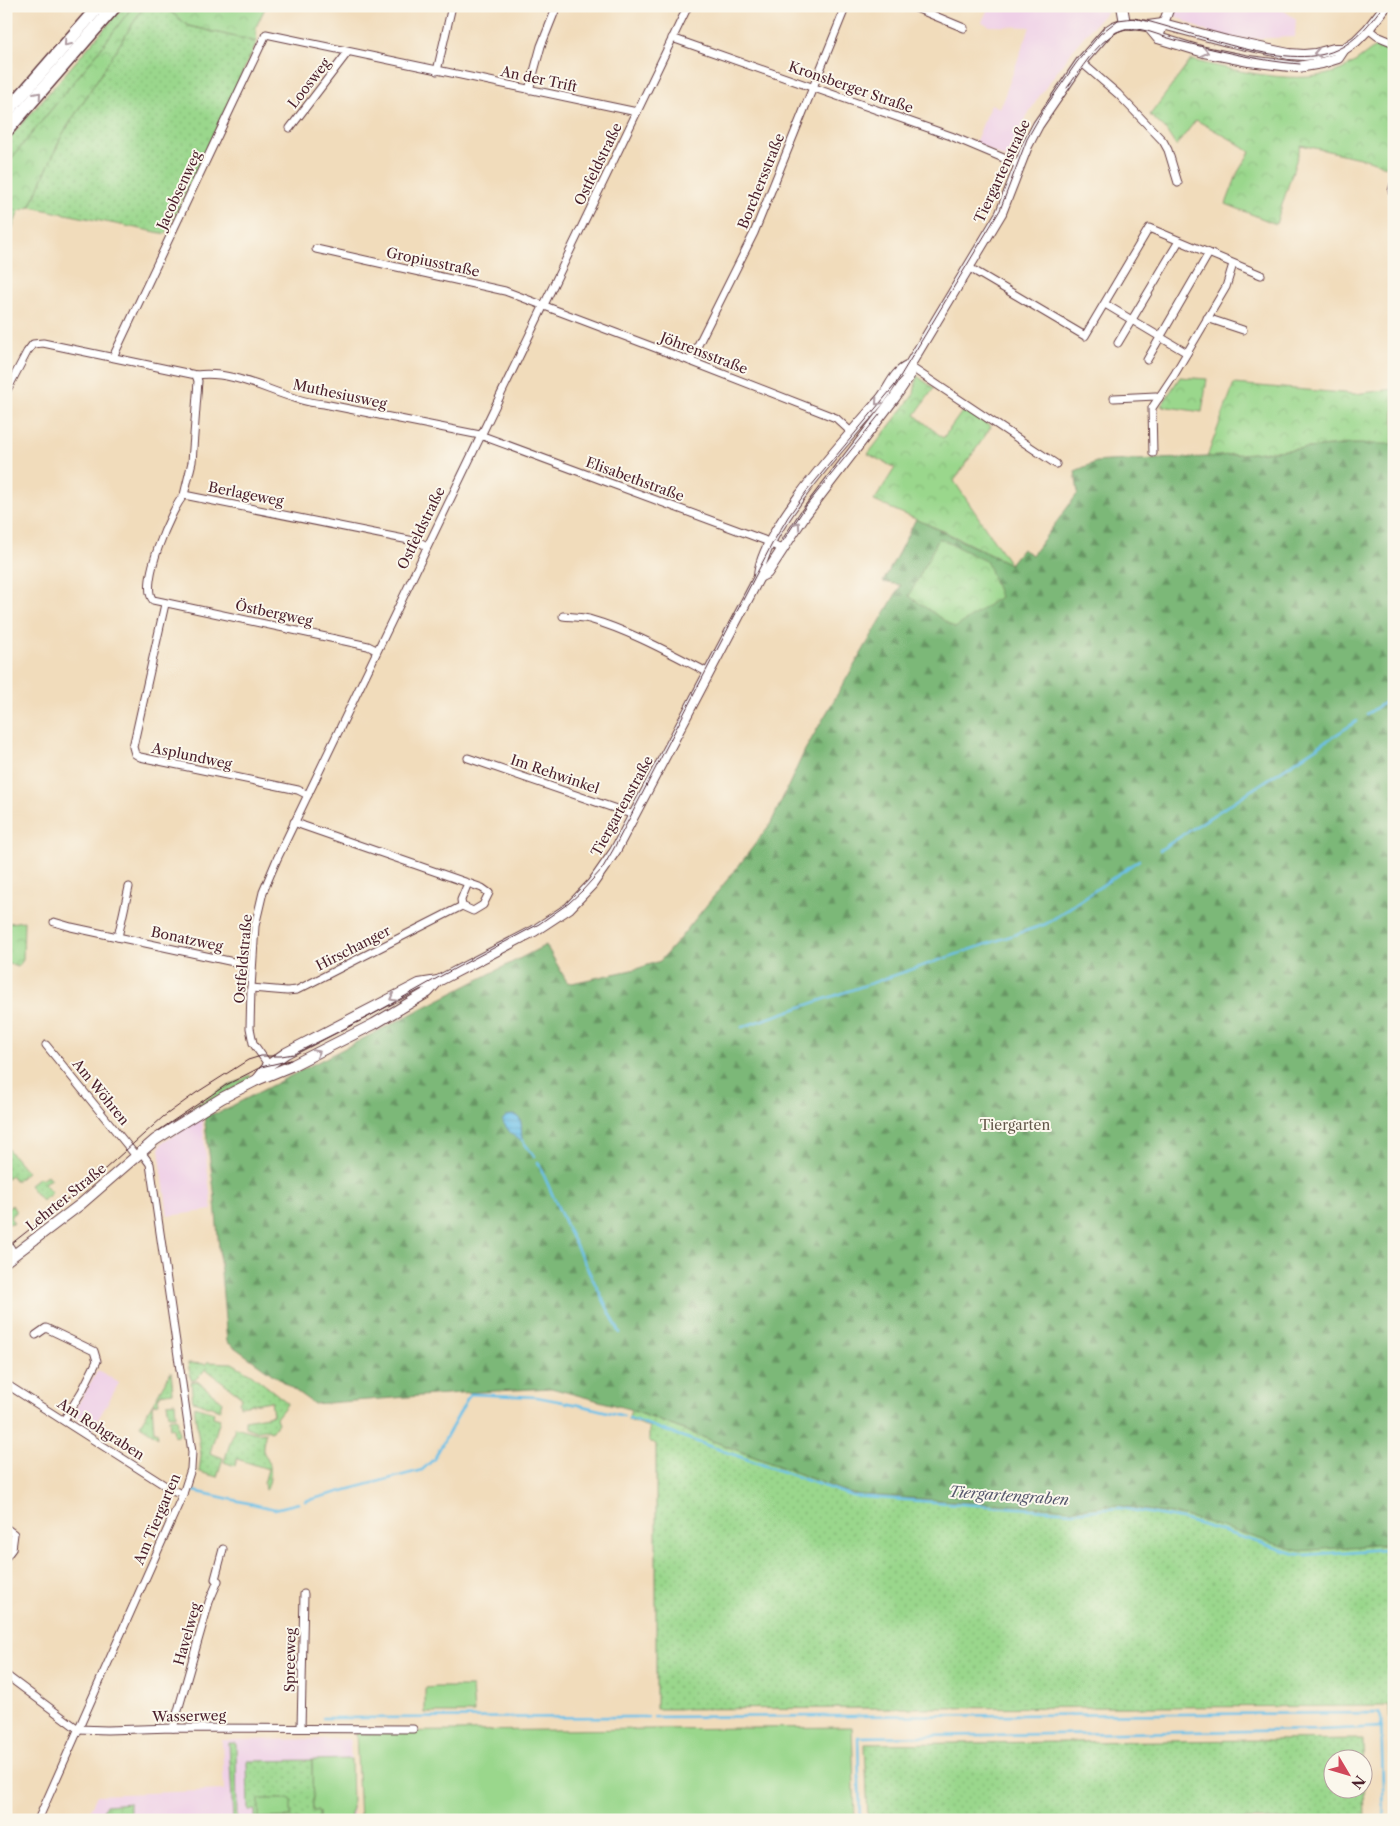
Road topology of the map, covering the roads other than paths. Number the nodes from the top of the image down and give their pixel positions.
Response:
1 (99, 6) edge
2 (115, 6) edge
3 (452, 6) edge
4 (557, 6) edge
5 (688, 6) edge
6 (846, 6) edge
7 (911, 6) edge
8 (1122, 6) edge
9 (1170, 6) edge
10 (1386, 6) edge
11 (1125, 23) junction
12 (1163, 24) junction
13 (1148, 26) junction
14 (964, 28) dead end
15 (1368, 29) junction
16 (266, 34) joint
17 (672, 38) junction
18 (1158, 38) junction
19 (1394, 43) edge
20 (1344, 49) junction
21 (348, 52) junction
22 (1081, 62) junction
23 (437, 71) junction
24 (813, 86) junction
25 (529, 90) junction
26 (6, 112) edge
27 (637, 112) junction
28 (290, 128) dead end
29 (6, 132) edge
30 (1020, 165) junction
31 (1178, 182) dead end
32 (1179, 241) junction
33 (316, 249) dead end
34 (1209, 254) junction
35 (1233, 264) junction
36 (968, 266) junction
37 (1261, 275) dead end
38 (1104, 304) junction
39 (543, 305) junction
40 (1207, 318) junction
41 (1132, 320) junction
42 (1243, 330) dead end
43 (1160, 337) junction
44 (1118, 344) dead end
45 (1187, 353) junction
46 (113, 357) junction
47 (1147, 360) dead end
48 (690, 361) junction
49 (909, 366) junction
50 (196, 375) junction
51 (6, 392) edge
52 (1114, 398) dead end
53 (1159, 398) junction
54 (851, 432) junction
55 (480, 435) junction
56 (1153, 453) dead end
57 (1056, 464) dead end
58 (184, 495) junction
59 (770, 543) junction
60 (427, 546) junction
61 (781, 548) junction
62 (759, 577) junction
63 (165, 604) junction
64 (563, 616) dead end
65 (376, 650) junction
66 (709, 673) junction
67 (468, 758) dead end
68 (308, 794) junction
69 (634, 815) junction
70 (294, 822) junction
71 (468, 883) junction
72 (129, 888) dead end
73 (462, 906) junction
74 (54, 922) dead end
75 (118, 937) junction
76 (252, 964) junction
77 (251, 988) junction
78 (46, 1045) dead end
79 (271, 1069) junction
80 (139, 1154) junction
81 (6, 1241) edge
82 (15, 1254) junction
83 (6, 1261) edge
84 (36, 1335) dead end
85 (6, 1384) edge
86 (64, 1420) junction
87 (183, 1494) junction
88 (6, 1528) edge
89 (223, 1550) dead end
90 (6, 1557) edge
91 (304, 1594) dead end
92 (7, 1678) edge
93 (173, 1728) junction
94 (301, 1728) junction
95 (78, 1729) junction
96 (413, 1729) dead end
97 (38, 1820) edge

1 -> 26 highway
29 -> 2 highway
3 - 23 street
4 - 25 street
5 - 17 street, Ostfeldstraße
6 - 24 street, Borchersstraße
7 - 14 street
8 - 11 main road
9 - 12 street
10 - 15 main road
11 - 13 main road
11 - 22 main road, Tiergartenstraße
12 - 13 main road
12 - 18 street
20 -> 12 main road
13 - 18 main road
15 - 19 street
15 - 20 main road
16 - 21 street, An der Trift
16 - 46 street, Jacobsenweg
17 - 24 street, Kronsberger Straße
17 - 27 street, Ostfeldstraße
18 -> 20 main road
21 - 23 street, An der Trift
21 - 28 street, Loosweg
22 - 30 main road, Tiergartenstraße
22 - 31 street
23 - 25 street, An der Trift
24 - 30 street, Kronsberger Straße
24 - 48 street, Borchersstraße
25 - 27 street, An der Trift
27 - 39 street, Ostfeldstraße
30 - 36 main road, Tiergartenstraße
32 - 34 street
32 - 38 street
32 - 41 street
33 - 39 street, Gropiusstraße
34 - 35 street
34 - 43 street
35 - 37 street
35 - 40 street
36 - 38 street
36 - 49 main road, Tiergartenstraße
38 - 41 street
39 - 48 street, Jöhrensstraße
39 - 55 street, Ostfeldstraße
40 - 42 street
40 - 45 street
41 - 43 street
41 - 44 street
43 - 45 street
43 - 47 street
45 - 53 street
46 - 50 street, Muthesiusweg
46 - 51 street, Muthesiusweg
48 - 54 street, Jöhrensstraße
49 -> 54 main road, Tiergartenstraße
49 - 57 street
61 -> 49 main road, Tiergartenstraße
50 - 55 street, Muthesiusweg
50 - 58 street
52 - 53 street
53 - 56 street
54 - 59 main road, Tiergartenstraße
55 - 59 street, Elisabethstraße
55 - 60 street, Ostfeldstraße
58 - 60 street, Berlageweg
58 - 63 street
59 - 61 street, Elisabethstraße
59 - 62 main road, Tiergartenstraße
60 - 65 street, Ostfeldstraße
61 - 62 main road, Tiergartenstraße
62 - 66 main road, Tiergartenstraße
63 - 65 street, Östbergweg
63 - 68 street, Asplundweg
64 - 66 street
65 - 68 street, Ostfeldstraße
66 - 69 main road, Tiergartenstraße
67 - 69 street, Im Rehwinkel
68 - 70 street, Ostfeldstraße
69 - 79 main road, Tiergartenstraße
70 - 71 street, Hirschanger
70 - 76 street, Ostfeldstraße
71 - 73 street
71 - 73 street, Hirschanger
72 - 75 street
73 - 77 street, Hirschanger
74 - 75 street, Bonatzweg
75 - 76 street, Bonatzweg
76 - 77 street, Ostfeldstraße
77 - 79 street, Ostfeldstraße
78 - 80 street, Am Wöhren
79 - 80 main road, Tiergartenstraße
80 - 82 main road, Lehrter Straße
80 - 87 street, Am Tiergarten
81 - 82 street
82 - 83 main road, Lehrter Straße
84 - 86 street
85 - 86 street, Am Rohgraben
86 - 87 street, Am Rohgraben
87 - 95 street, Am Tiergarten
88 - 90 street
89 - 93 street, Havelweg
91 - 94 street, Spreeweg
92 - 95 street
93 - 94 street, Wasserweg
93 - 95 street, Wasserweg
94 - 96 street, Wasserweg
95 - 97 street, Am Tiergarten

